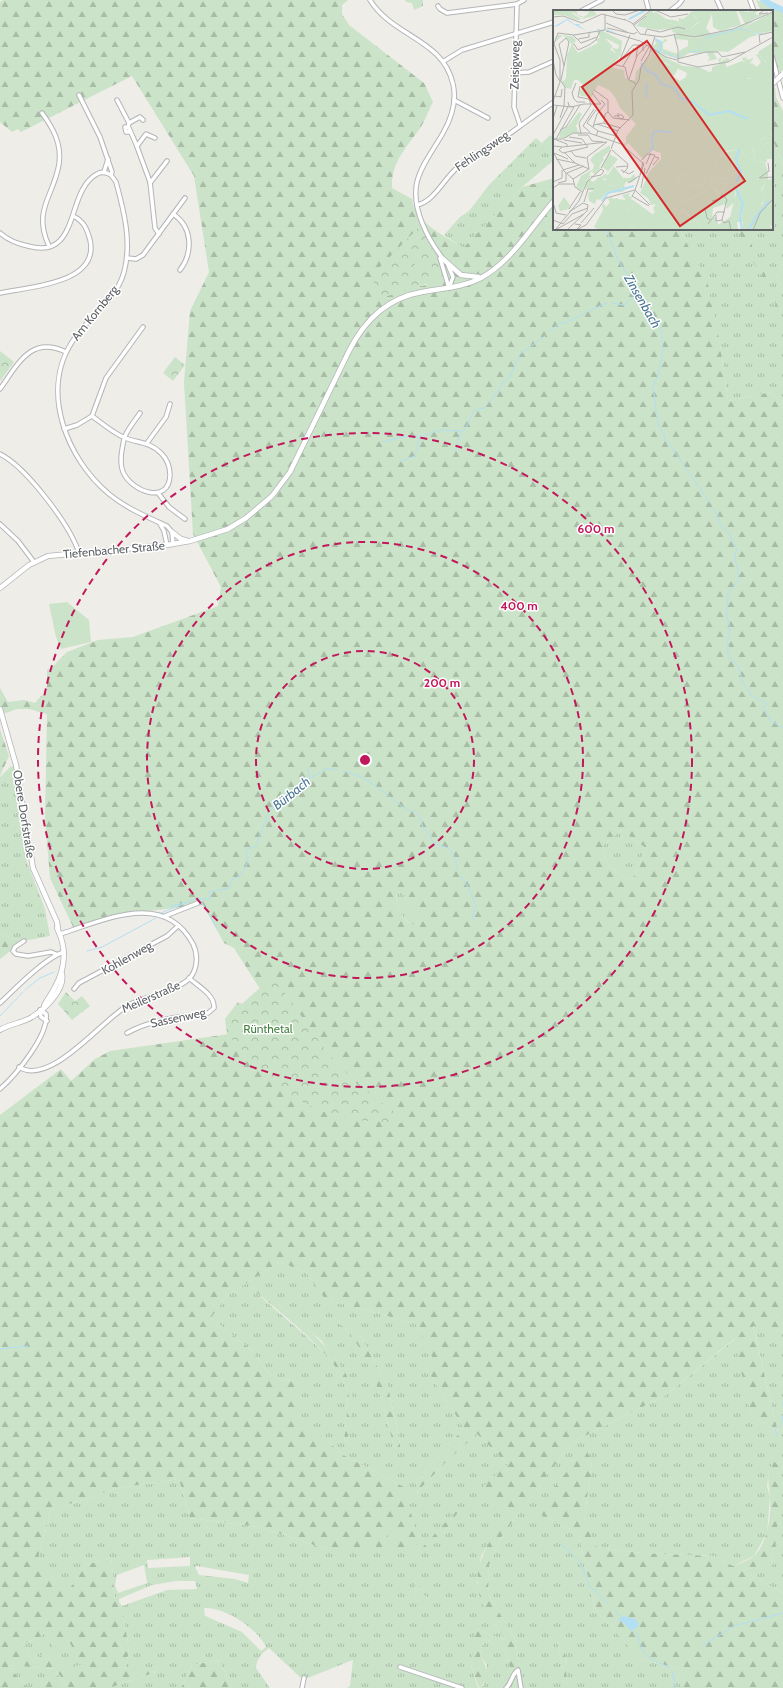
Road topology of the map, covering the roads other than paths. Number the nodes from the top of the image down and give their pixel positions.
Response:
1 (524, 0) edge
2 (602, 0) edge
3 (646, 0) edge
4 (682, 0) edge
5 (717, 0) edge
6 (750, 0) edge
7 (372, 1) edge
8 (517, 4) junction
9 (438, 6) dead end
10 (584, 10) edge
11 (649, 10) edge
12 (671, 10) edge
13 (722, 10) edge
14 (754, 10) edge
15 (553, 22) edge
16 (516, 35) junction
17 (773, 60) edge
18 (444, 61) junction
19 (553, 61) edge
20 (515, 74) junction
21 (783, 74) edge
22 (773, 83) edge
23 (79, 96) dead end
24 (783, 98) edge
25 (117, 100) dead end
26 (454, 100) junction
27 (553, 103) edge
28 (42, 113) dead end
29 (488, 118) dead end
30 (143, 120) dead end
31 (128, 125) junction
32 (520, 125) junction
33 (155, 138) dead end
34 (137, 146) junction
35 (108, 159) junction
36 (167, 162) dead end
37 (104, 172) junction
38 (111, 175) junction
39 (150, 183) junction
40 (185, 198) dead end
41 (552, 203) edge
42 (417, 205) junction
43 (173, 214) junction
44 (74, 216) junction
45 (0, 233) edge
46 (159, 234) junction
47 (49, 246) junction
48 (441, 257) junction
49 (127, 258) junction
50 (180, 270) dead end
51 (481, 277) junction
52 (449, 288) junction
53 (0, 293) edge
54 (143, 327) dead end
55 (66, 352) junction
56 (0, 389) edge
57 (170, 404) dead end
58 (140, 413) dead end
59 (92, 416) junction
60 (64, 429) junction
61 (125, 438) junction
62 (147, 443) junction
63 (0, 454) edge
64 (158, 493) junction
65 (185, 519) dead end
66 (158, 522) junction
67 (0, 524) edge
68 (172, 532) junction
69 (190, 541) junction
70 (174, 544) junction
71 (166, 545) junction
72 (79, 553) junction
73 (34, 562) junction
74 (0, 588) edge
75 (0, 709) edge
76 (198, 903) dead end
77 (165, 916) junction
78 (178, 926) junction
79 (60, 934) junction
80 (24, 941) dead end
81 (64, 952) junction
82 (56, 954) junction
83 (189, 978) junction
84 (74, 989) dead end
85 (0, 1002) edge
86 (38, 1012) junction
87 (0, 1031) edge
88 (127, 1034) dead end
89 (20, 1067) junction
90 (0, 1088) edge
91 (400, 1667) dead end
92 (304, 1678) dead end
93 (302, 1688) edge
94 (462, 1688) edge
95 (506, 1688) edge
96 (521, 1688) edge

1 - 8 street
2 - 10 street
3 - 11 street
4 - 12 street
5 - 13 street
6 - 14 street
7 - 18 street
8 - 9 street
8 - 16 street, Zeisigweg
15 - 16 street
16 - 18 street
16 - 20 street, Zeisigweg
17 - 24 street
18 - 26 street
19 - 20 street
20 - 32 street, Zeisigweg
21 - 22 street, bridge
23 - 35 street, Am Kornberg
25 - 31 street
26 - 29 street
26 - 42 street
27 - 32 street, Fehlingsweg
28 - 47 street
30 - 31 street
31 - 34 street
32 - 42 street, Fehlingsweg
33 - 34 street
34 - 39 street
35 - 37 street
35 - 38 street, Am Kornberg
36 - 39 street
37 - 38 street
37 - 44 street
38 - 49 street, Am Kornberg
39 - 46 street
40 - 43 street
41 - 51 street, Tiefenbacher Straße
42 - 48 street
43 - 46 street
43 - 50 street
44 - 47 street
44 - 53 street
45 - 47 street
46 - 49 street
48 - 51 street
48 - 52 street
48 - 52 street
49 - 55 street, Am Kornberg
51 - 52 street, Tiefenbacher Straße
52 - 69 street, Tiefenbacher Straße
54 - 59 street
55 - 56 street
55 - 60 street, Am Kornberg
57 - 62 street
58 - 61 street
59 - 60 street
59 - 61 street
60 - 66 street, Am Kornberg
61 - 62 street
61 - 64 street
62 - 64 street
63 - 72 street
64 - 65 street
66 - 68 street, Am Kornberg
66 - 71 street
67 - 73 street
68 - 69 street
68 - 70 street
69 - 70 street, Tiefenbacher Straße
70 - 71 street, Tiefenbacher Straße
71 - 72 street, Tiefenbacher Straße
72 - 73 street, Tiefenbacher Straße
73 - 74 street, Tiefenbacher Straße
75 - 79 street, Obere Dorfstraße
76 - 77 street
77 - 78 street, Meilerstraße
77 - 79 street, Meilerstraße
78 - 83 street, Meilerstraße
78 - 84 street, Kohlenweg
79 - 81 street, Obere Dorfstraße
80 - 82 street
81 - 82 street
81 - 86 street, Obere Dorfstraße
82 - 85 street
83 - 88 street, Sassenweg
83 - 89 street, Meilerstraße
86 - 87 street, Obere Dorfstraße
86 - 89 street
89 - 90 street
91 - 94 street
92 - 93 street
95 - 96 street

